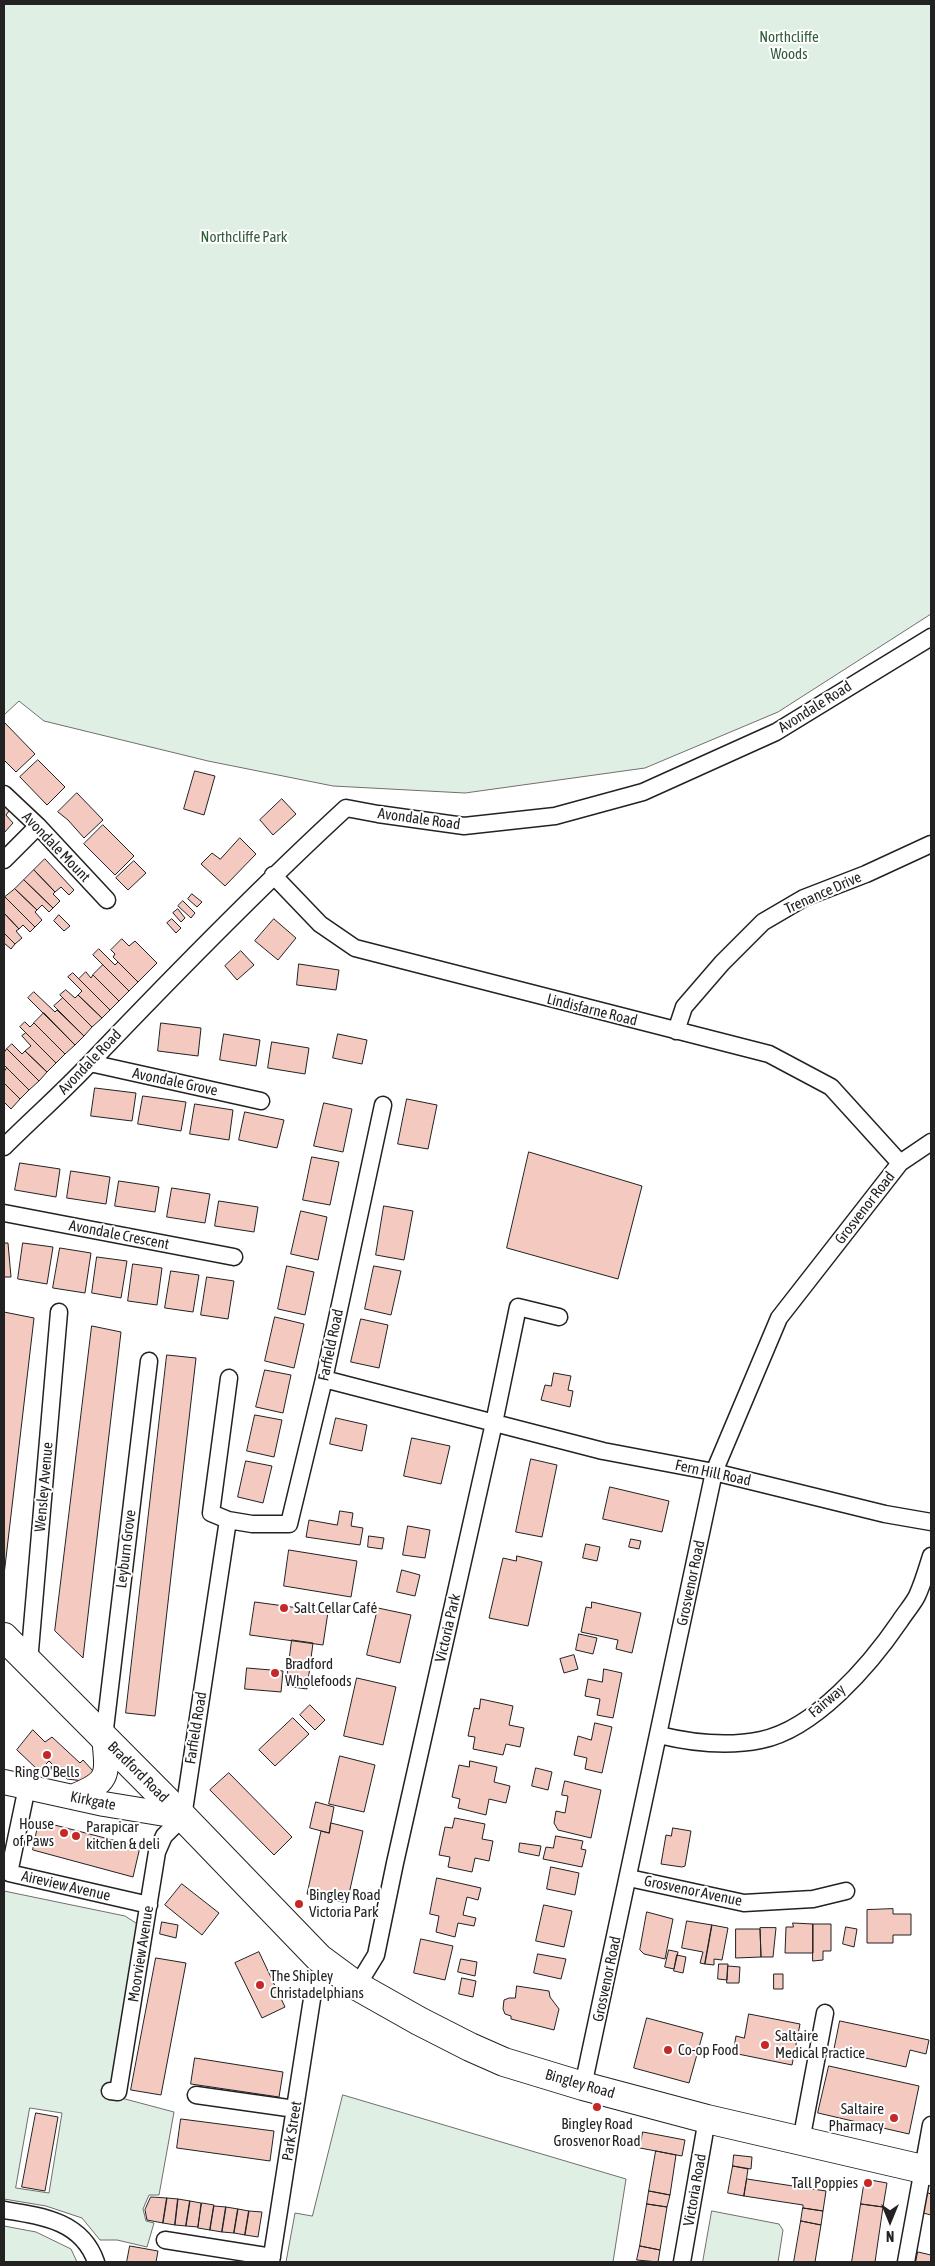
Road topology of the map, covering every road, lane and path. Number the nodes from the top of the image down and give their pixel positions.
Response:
1 (931, 637) edge
2 (4, 794) edge
3 (38, 826) junction
4 (931, 844) edge
5 (4, 860) edge
6 (273, 875) junction
7 (106, 900) dead end
8 (676, 1031) junction
9 (90, 1063) junction
10 (261, 1101) dead end
11 (382, 1105) dead end
12 (931, 1142) edge
13 (4, 1148) edge
14 (900, 1163) junction
15 (4, 1213) edge
16 (234, 1257) dead end
17 (59, 1312) dead end
18 (559, 1317) dead end
19 (149, 1361) dead end
20 (229, 1378) dead end
21 (324, 1379) junction
22 (494, 1423) junction
23 (714, 1472) junction
24 (228, 1520) junction
25 (931, 1522) edge
26 (931, 1556) edge
27 (4, 1637) edge
28 (29, 1662) junction
29 (659, 1734) junction
30 (104, 1737) junction
31 (4, 1782) edge
32 (27, 1787) junction
33 (72, 1797) junction
34 (183, 1817) junction
35 (629, 1878) junction
36 (846, 1891) dead end
37 (149, 1905) junction
38 (271, 1908) joint
39 (357, 1986) junction
40 (312, 1999) dead end
41 (825, 2013) dead end
42 (584, 2086) junction
43 (110, 2091) dead end
44 (196, 2094) dead end
45 (295, 2109) junction
46 (707, 2119) junction
47 (931, 2125) edge
48 (801, 2141) junction
49 (927, 2170) edge
50 (4, 2210) edge
51 (165, 2240) dead end
52 (272, 2260) edge
53 (96, 2262) edge
54 (682, 2262) edge
55 (906, 2262) edge

1 - 6 street, Avondale Road
2 - 3 street, Avondale Mount
3 - 5 street
3 - 7 street, Avondale Mount
4 - 8 street, Trenance Drive
6 - 8 street, Lindisfarne Road
6 - 9 street, Avondale Road
8 - 14 street, Lindisfarne Road
9 - 10 street, Avondale Grove
9 - 13 street, Avondale Road
11 - 21 street, Farfield Road
12 - 14 street, Grosvenor Road
14 - 23 street, Grosvenor Road
15 - 16 street, Avondale Crescent
17 - 28 street, Wensley Avenue
18 - 22 street, Victoria Park
19 - 30 street, Leyburn Grove
20 - 24 street
21 - 22 street, Fern Hill Road
21 - 24 street, Farfield Road
22 - 23 street, Fern Hill Road
22 - 39 street, Victoria Park
23 - 25 street, Fern Hill Road
23 - 29 street, Grosvenor Road
24 - 34 street, Farfield Road
26 - 29 street, Fairway
27 - 28 highway, Bradford Road
28 - 30 highway, Bradford Road
29 - 35 street, Grosvenor Road
30 - 33 street
30 - 34 highway, Bradford Road
31 - 32 street, Kirkgate
32 - 33 street, Kirkgate
32 - 37 street, Aireview Avenue
33 - 34 street, Kirkgate
34 - 37 street, Moorview Avenue
34 - 38 highway, Bradford Road
35 - 36 street, Grosvenor Avenue
35 - 42 street, Grosvenor Road
37 - 43 street, Moorview Avenue
38 - 39 highway, Bingley Road
39 - 42 highway, Bingley Road
40 - 45 street, Park Street
41 - 48 street
42 - 46 highway, Bingley Road
44 - 45 street
45 - 52 street, Park Street
46 - 48 highway, Bingley Road
46 - 54 street, Victoria Road
47 - 49 street
48 - 49 highway, Bingley Road
49 - 55 street
50 - 53 street
51 - 52 street

